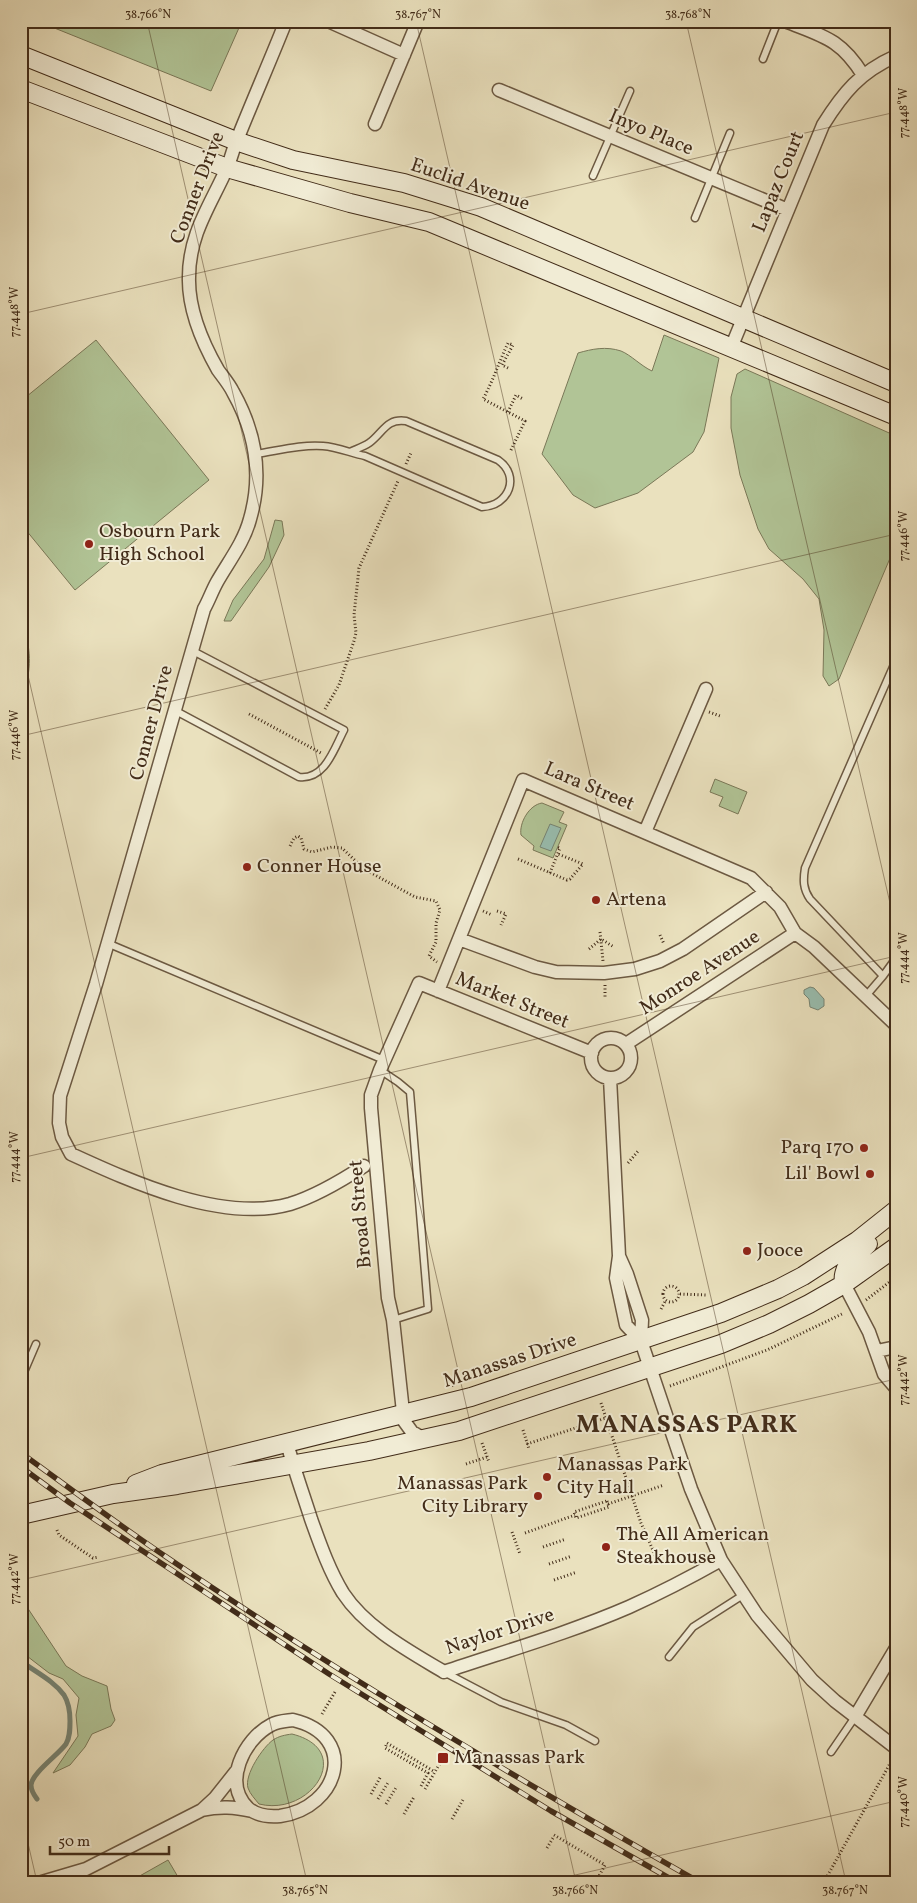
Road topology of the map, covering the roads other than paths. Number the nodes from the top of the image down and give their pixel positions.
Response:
1 (286, 21) edge
2 (328, 21) edge
3 (418, 21) edge
4 (778, 21) edge
5 (785, 21) edge
6 (404, 55) junction
7 (21, 56) edge
8 (896, 56) edge
9 (763, 58) dead end
10 (863, 75) junction
11 (21, 89) edge
12 (499, 90) dead end
13 (630, 91) dead end
14 (375, 124) dead end
15 (730, 133) dead end
16 (610, 136) junction
17 (236, 142) junction
18 (227, 168) junction
19 (593, 176) dead end
20 (712, 178) junction
21 (788, 210) junction
22 (695, 218) dead end
23 (743, 318) junction
24 (731, 348) junction
25 (896, 383) edge
26 (896, 416) edge
27 (350, 452) junction
28 (256, 454) junction
29 (192, 650) junction
30 (896, 660) edge
31 (706, 689) dead end
32 (174, 710) junction
33 (645, 832) junction
34 (766, 892) junction
35 (796, 933) junction
36 (459, 939) junction
37 (107, 943) junction
38 (896, 958) edge
39 (882, 976) junction
40 (419, 983) joint
41 (438, 990) junction
42 (865, 997) junction
43 (896, 1025) edge
44 (626, 1044) junction
45 (592, 1053) junction
46 (382, 1065) junction
47 (610, 1078) junction
48 (364, 1166) dead end
49 (895, 1211) edge
50 (896, 1247) edge
51 (844, 1284) junction
52 (393, 1320) junction
53 (641, 1341) junction
54 (36, 1344) dead end
55 (896, 1347) edge
56 (876, 1351) junction
57 (650, 1367) junction
58 (21, 1379) edge
59 (896, 1388) edge
60 (403, 1415) junction
61 (426, 1440) junction
62 (287, 1443) junction
63 (293, 1465) junction
64 (113, 1494) junction
65 (21, 1516) edge
66 (721, 1560) junction
67 (743, 1595) junction
68 (896, 1648) edge
69 (669, 1657) dead end
70 (444, 1672) junction
71 (855, 1717) junction
72 (595, 1741) dead end
73 (896, 1748) edge
74 (831, 1752) dead end
75 (238, 1768) junction
76 (202, 1810) junction
77 (252, 1811) junction
78 (42, 1882) edge

1 - 17 street, Conner Drive
2 - 6 street
3 - 6 street
4 - 9 lane
5 - 10 street
6 - 14 street
7 - 17 main road, Euclid Avenue
8 - 10 street, Lapaz Court
10 - 21 street, Lapaz Court
11 - 18 main road
12 - 16 street, Inyo Place
13 - 16 lane
15 - 20 lane
16 - 19 lane
16 - 20 street, Inyo Place
17 - 18 street, Conner Drive
17 - 23 main road, Euclid Avenue
18 - 24 main road
18 - 28 street, Conner Drive
20 - 21 street, Inyo Place
20 - 22 lane
21 - 23 street, Lapaz Court
23 - 24 street, Lapaz Court
23 - 25 main road, Euclid Avenue
24 - 26 main road
27 - 27 lane
27 - 28 lane
28 - 29 street, Conner Drive
29 - 32 street, Conner Drive
29 - 32 lane
30 - 39 lane
31 - 33 street
32 - 37 street, Conner Drive
33 - 34 street, Lara Street
33 - 36 street, Lara Street
34 - 35 street, Lara Street
34 - 36 street
35 - 42 street, Lara Street
35 - 44 street, Monroe Avenue
36 - 41 street, Lara Street
37 - 46 lane
37 - 48 street, Conner Drive
38 - 39 lane
39 - 42 lane
40 - 41 street, Market Street
40 - 46 street, Broad Street
41 - 45 street, Market Street
42 - 43 street, Lara Street
44 - 45 street
44 - 47 street
45 - 47 street
46 - 52 street, Broad Street
46 - 52 lane
47 - 53 street
49 - 51 main road
49 - 53 main road, Manassas Drive
50 - 51 main road, Manassas Drive
51 - 56 street
51 - 57 main road, Manassas Drive
52 - 60 street, Broad Street
53 - 57 street
53 - 60 main road, Manassas Drive
54 - 58 lane
55 - 56 street
56 - 59 street
57 - 61 main road, Manassas Drive
57 - 66 street
60 - 61 street
60 - 62 main road, Manassas Drive
61 - 63 main road, Manassas Drive
62 - 63 street, Naylor Drive
62 - 64 main road, Manassas Drive
63 - 64 main road, Manassas Drive
63 - 70 street, Naylor Drive
64 - 65 main road, Manassas Drive
66 - 67 street
66 - 70 street, Naylor Drive
67 - 69 lane
67 - 71 street
68 - 71 street
70 - 72 lane
71 - 73 street
71 - 74 lane
75 - 76 street
75 - 77 street
75 - 77 street
76 - 77 street
76 - 78 street

